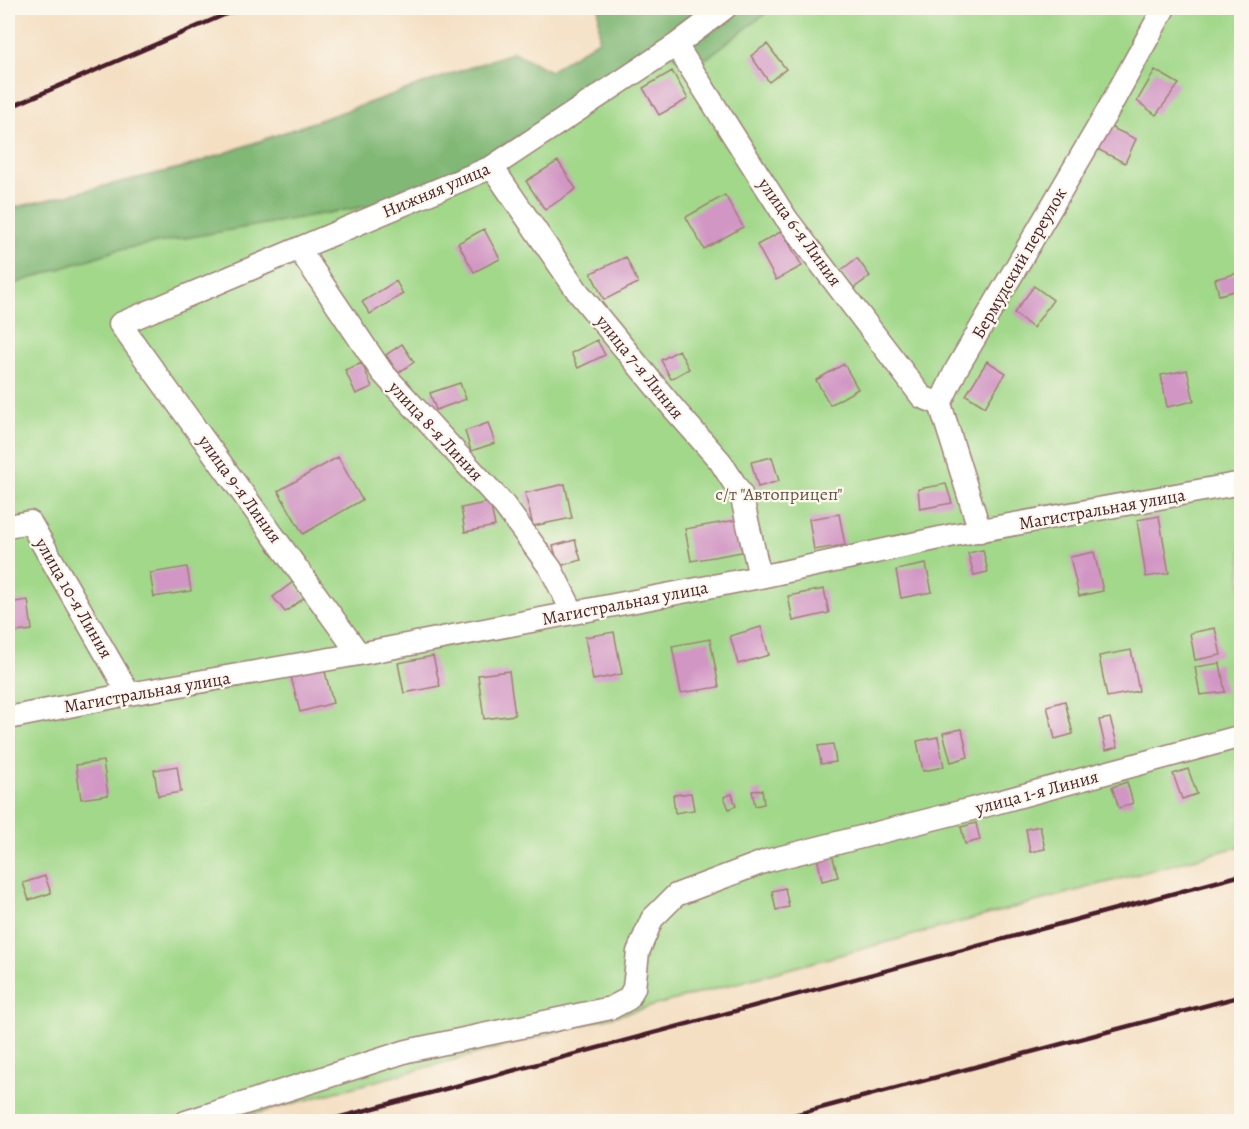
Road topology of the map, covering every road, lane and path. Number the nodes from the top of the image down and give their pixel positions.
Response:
1 (725, 8) edge
2 (1164, 8) edge
3 (676, 45) junction
4 (492, 167) junction
5 (299, 249) junction
6 (120, 324) joint
7 (940, 404) junction
8 (1242, 483) edge
9 (8, 526) edge
10 (980, 531) junction
11 (760, 577) junction
12 (573, 613) junction
13 (359, 654) junction
14 (129, 694) junction
15 (8, 718) edge
16 (1242, 736) edge
17 (186, 1122) edge

1 - 3 street, Нижняя улица
2 - 7 street, Бермудский переулок
3 - 4 street, Нижняя улица
3 - 7 street, улица 6-я Линия
4 - 5 street, Нижняя улица
4 - 11 street, улица 7-я Линия
5 - 6 street, Нижняя улица
5 - 12 street, улица 8-я Линия
6 - 13 street, улица 9-я Линия
7 - 10 street
8 - 10 street, Магистральная улица
9 - 14 street, улица 10-я Линия
10 - 11 street, Магистральная улица
11 - 12 street, Магистральная улица
12 - 13 street, Магистральная улица
13 - 14 street, Магистральная улица
14 - 15 street, Магистральная улица
16 - 17 street, улица 1-я Линия

